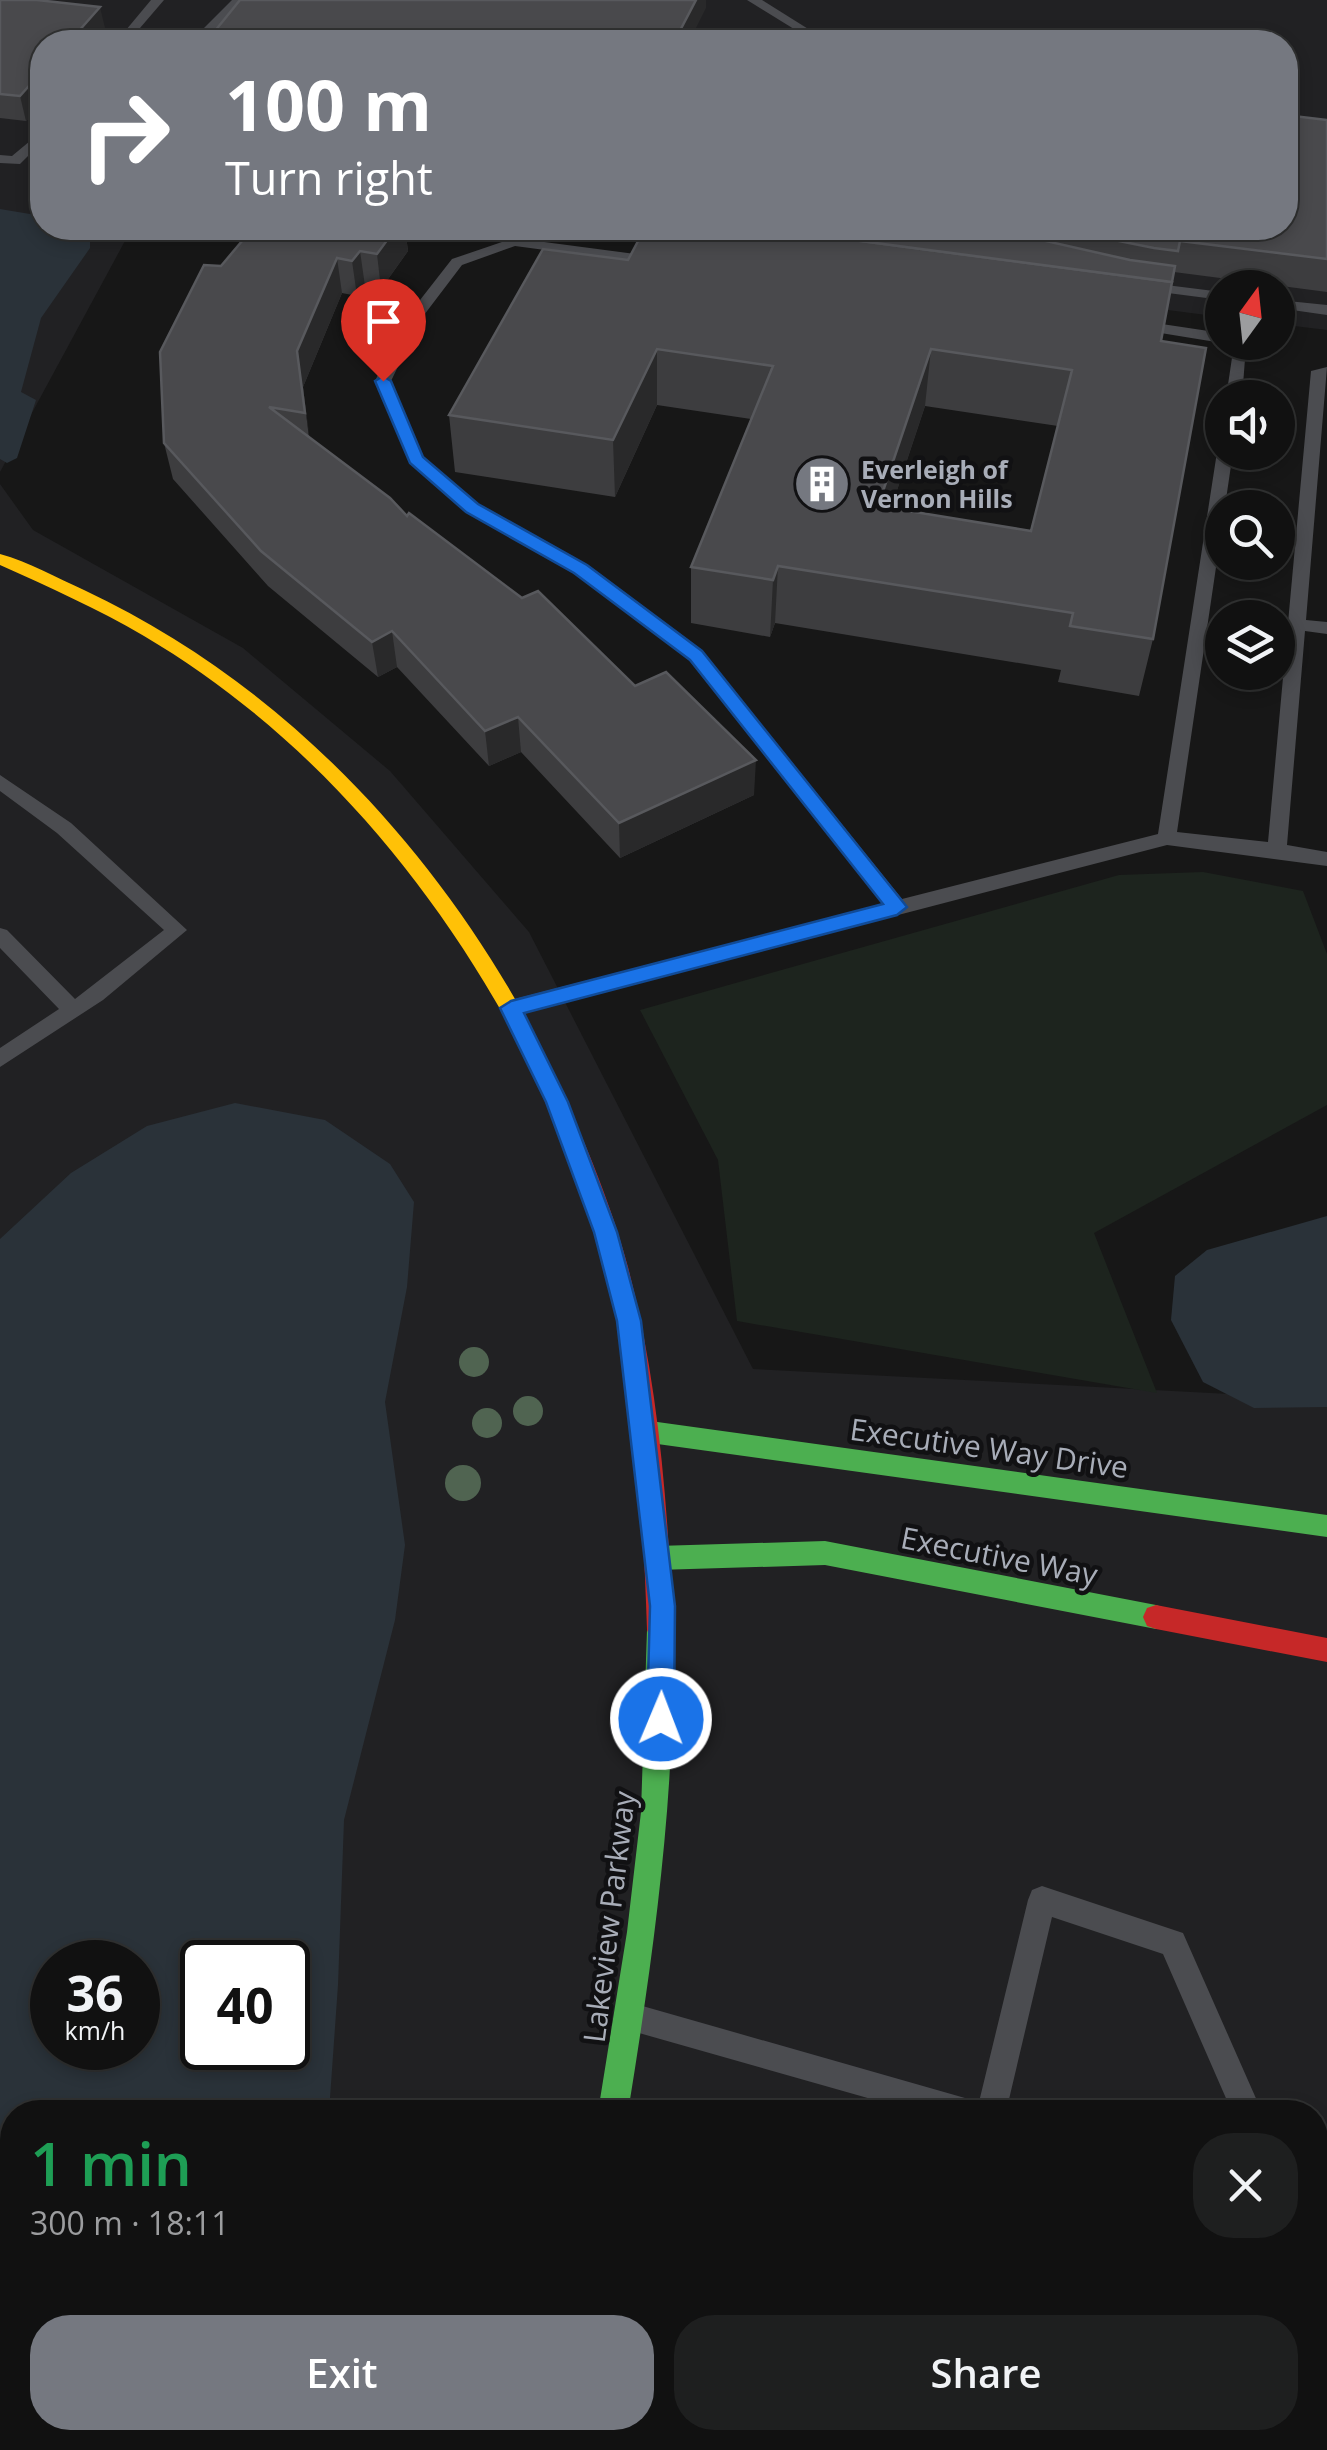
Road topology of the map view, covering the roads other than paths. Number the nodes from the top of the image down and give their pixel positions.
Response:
1 (158, 0) edge
2 (239, 0) edge
3 (753, 0) edge
4 (132, 30) edge
5 (208, 30) edge
6 (804, 30) edge
7 (30, 147) edge
8 (0, 159) edge
9 (670, 263) edge
10 (1125, 284) edge
11 (1205, 294) edge
12 (1295, 306) edge
13 (1327, 310) edge
14 (1121, 323) edge
15 (1205, 335) edge
16 (1327, 372) edge
17 (1222, 470) edge
18 (1305, 530) junction
19 (1327, 532) edge
20 (0, 559) edge
21 (1297, 624) junction
22 (1327, 628) edge
23 (0, 781) edge
24 (1167, 838) junction
25 (1277, 850) junction
26 (1327, 858) edge
27 (897, 907) junction
28 (0, 935) edge
29 (511, 1008) junction
30 (74, 1010) junction
31 (0, 1059) edge
32 (643, 1430) junction
33 (1327, 1526) edge
34 (657, 1558) junction
35 (1327, 1650) edge
36 (629, 2016) junction
37 (615, 2100) edge
38 (926, 2100) edge
39 (994, 2100) edge
40 (1242, 2100) edge

1 - 4 lane
2 - 5 lane
3 - 6 lane
7 - 8 lane
9 - 27 lane
10 - 11 lane
12 - 13 lane
14 - 15 lane
16 - 18 lane
17 - 24 lane
18 - 19 lane
18 - 21 lane
20 - 29 street, Lakeview Parkway
21 - 22 lane
21 - 25 lane
23 - 30 lane
24 - 25 lane
24 - 27 lane
25 - 26 lane
27 - 29 lane
28 - 30 lane
29 - 32 street, Lakeview Parkway
30 - 31 lane
32 - 33 street, Executive Way Drive
32 - 34 street, Lakeview Parkway
34 - 35 street, Executive Way
34 - 36 street, Lakeview Parkway
36 - 37 street, Lakeview Parkway
36 - 38 lane
39 - 40 lane

